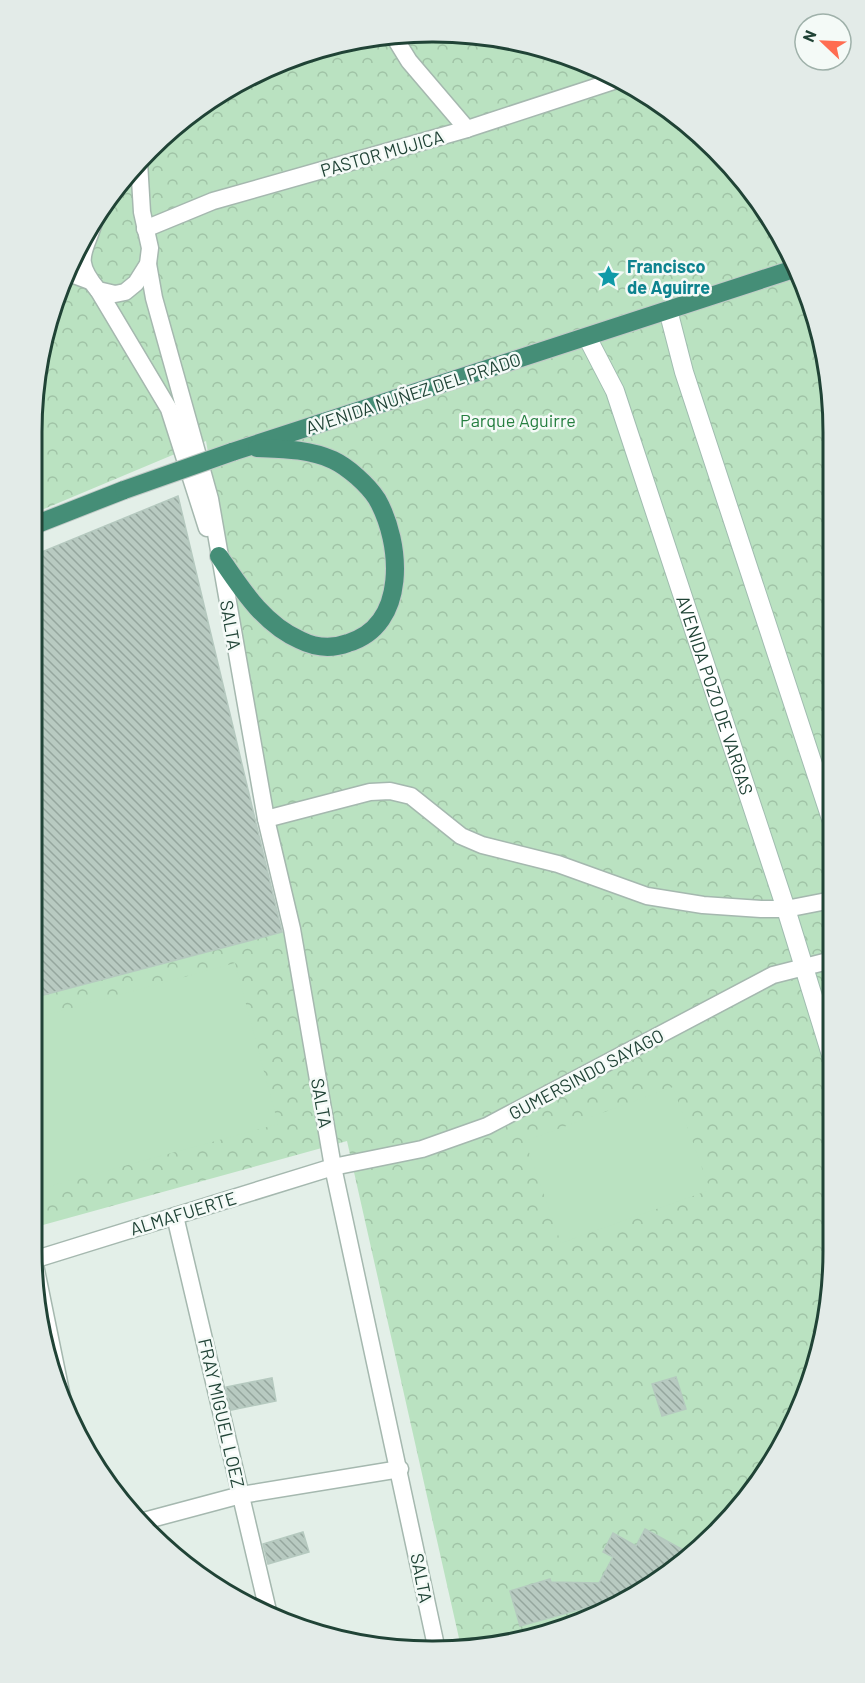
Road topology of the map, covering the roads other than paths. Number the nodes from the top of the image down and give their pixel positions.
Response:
1 (399, 44) edge
2 (607, 83) edge
3 (467, 129) junction
4 (140, 174) edge
5 (145, 229) junction
6 (82, 260) edge
7 (148, 264) junction
8 (788, 271) edge
9 (75, 276) edge
10 (94, 285) junction
11 (668, 310) junction
12 (587, 337) junction
13 (239, 450) junction
14 (42, 522) edge
15 (219, 556) junction
16 (823, 795) edge
17 (266, 819) junction
18 (823, 902) edge
19 (786, 909) junction
20 (823, 962) edge
21 (804, 966) junction
22 (823, 1028) edge
23 (333, 1167) junction
24 (175, 1216) junction
25 (42, 1257) edge
26 (400, 1469) junction
27 (241, 1495) junction
28 (149, 1520) edge
29 (266, 1604) edge
30 (435, 1641) edge

1 - 3 street
2 - 3 street, PASTOR MUJICA
3 - 5 street, PASTOR MUJICA
4 - 5 street
5 - 7 street
6 - 10 street
7 - 10 street
7 - 15 street
8 - 11 highway, AVENIDA NUÑEZ DEL PRADO
9 - 10 street
10 - 15 street
11 - 12 highway, AVENIDA NUÑEZ DEL PRADO
11 - 16 main road
12 - 13 highway, AVENIDA NUÑEZ DEL PRADO
12 - 19 main road, AVENIDA POZO DE VARGAS
13 - 14 highway, AVENIDA NUÑEZ DEL PRADO, bridge
13 - 15 highway
15 - 17 street, SALTA
17 - 19 street
17 - 23 street, SALTA
18 - 19 street
19 - 21 main road, AVENIDA POZO DE VARGAS
20 - 21 street, GUMERSINDO SAYAGO
21 - 22 main road, AVENIDA POZO DE VARGAS
21 - 23 street, GUMERSINDO SAYAGO
23 - 24 street, ALMAFUERTE
23 - 26 street, SALTA
24 - 25 street, ALMAFUERTE
24 - 27 street, FRAY MIGUEL LOEZ
26 - 27 street
26 - 30 street, SALTA
27 - 28 street
27 - 29 street, FRAY MIGUEL LOEZ

